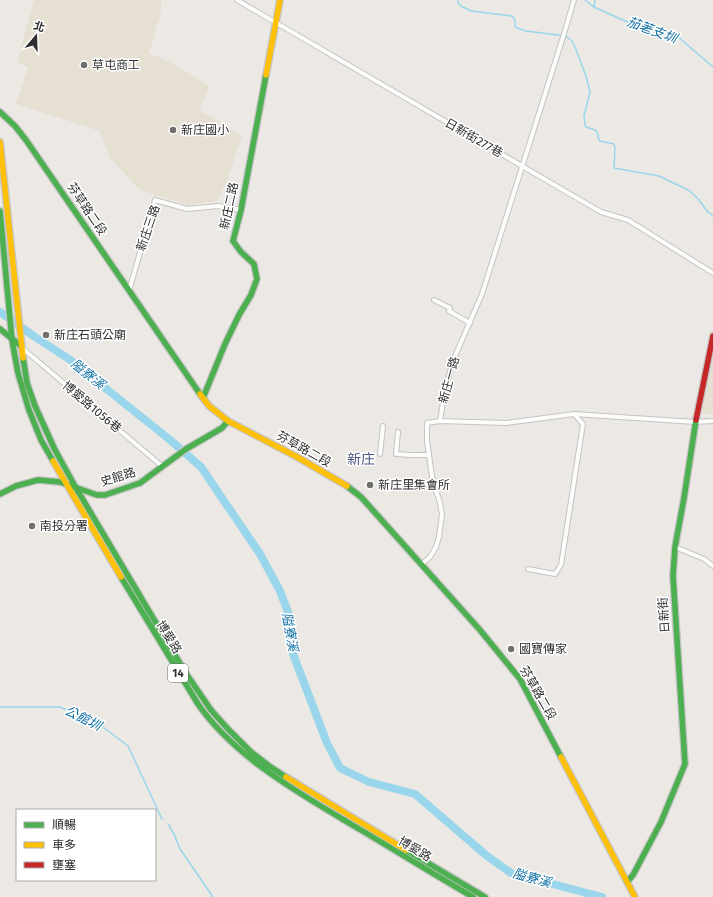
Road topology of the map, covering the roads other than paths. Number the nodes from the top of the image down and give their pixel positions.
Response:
1 (237, 0) edge
2 (280, 0) edge
3 (574, 0) edge
4 (275, 23) junction
5 (0, 112) edge
6 (0, 142) edge
7 (522, 166) junction
8 (241, 210) junction
9 (0, 211) edge
10 (1, 224) junction
11 (8, 224) junction
12 (713, 273) edge
13 (129, 291) junction
14 (434, 300) dead end
15 (470, 323) junction
16 (0, 329) edge
17 (713, 336) edge
18 (12, 340) junction
19 (21, 346) junction
20 (203, 398) junction
21 (574, 414) junction
22 (228, 421) junction
23 (440, 421) junction
24 (713, 421) edge
25 (695, 422) junction
26 (383, 426) dead end
27 (398, 432) dead end
28 (380, 454) dead end
29 (430, 455) junction
30 (164, 466) junction
31 (67, 484) junction
32 (76, 488) junction
33 (0, 494) edge
34 (675, 546) junction
35 (422, 564) junction
36 (713, 566) edge
37 (528, 569) dead end
38 (211, 710) junction
39 (205, 714) junction
40 (225, 730) junction
41 (627, 882) junction
42 (473, 897) edge
43 (485, 897) edge
44 (635, 897) edge

1 - 4 street, 日新街277巷
2 - 4 street, 新庄二路
3 - 7 street, 新庄一路
4 - 7 street, 日新街277巷
4 - 8 street, 新庄二路
5 - 13 street, 芬草路二段
6 - 11 street, 14
7 - 12 street, 日新街277巷
7 - 15 street, 新庄一路
8 - 13 street, 新庄三路
8 - 20 street, 新庄二路
9 - 10 street, 14
10 - 11 street
10 - 18 street, 14
11 - 19 street, 14
13 - 20 street, 芬草路二段
14 - 15 street
15 - 23 street, 新庄一路
16 - 18 street
17 - 25 street, 日新街
18 - 19 street
18 - 31 street, 博愛路 / 14
19 - 30 street, 博愛路1056巷
19 - 32 street, 博愛路 / 14
20 - 22 street, 芬草路二段
21 - 23 street
21 - 25 street
21 - 37 street
22 - 30 street, 史館路
22 - 35 street, 芬草路二段
23 - 29 street, 新庄一路
24 - 25 street
25 - 34 street, 日新街
26 - 28 street
27 - 29 street
29 - 35 street, 新庄一路
30 - 32 street, 史館路
31 - 32 street, 史館路
31 - 33 street, 史館路
31 - 39 street, 博愛路 / 14
32 - 38 street, 博愛路 / 14
34 - 36 street
34 - 41 street, 日新街
35 - 41 street, 芬草路二段
38 - 39 street
38 - 40 street, 博愛路 / 14
39 - 40 street, 博愛路 / 14
40 - 42 street, 博愛路 / 14
40 - 43 street, 博愛路 / 14
41 - 44 street, 芬草路二段

